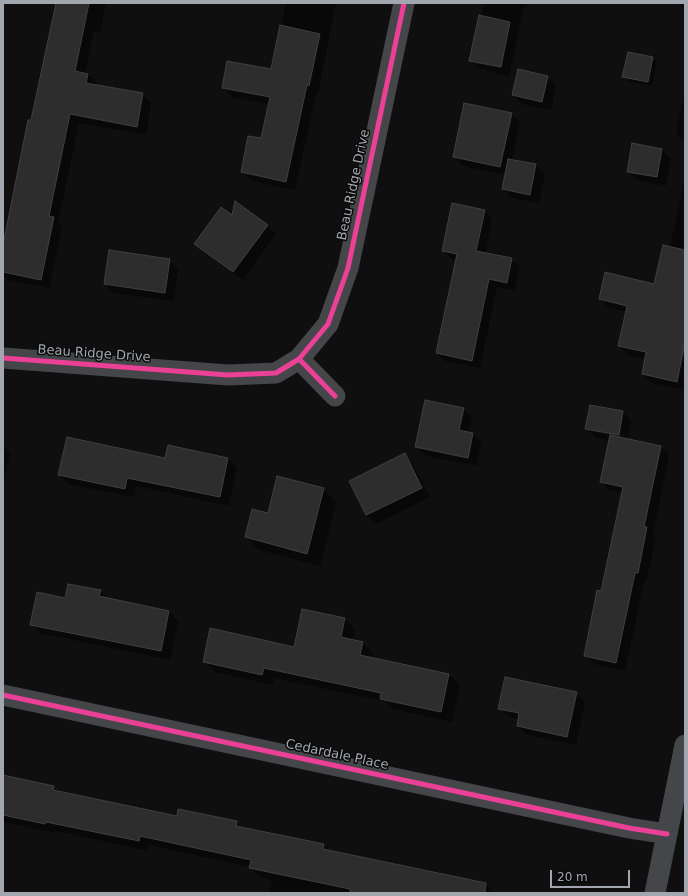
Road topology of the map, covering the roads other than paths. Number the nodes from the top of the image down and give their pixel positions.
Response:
1 (404, 3) edge
2 (3, 358) edge
3 (299, 359) junction
4 (335, 396) dead end
5 (3, 695) edge
6 (685, 745) edge
7 (667, 834) junction
8 (655, 893) edge

1 - 3 street, Beau Ridge Drive
2 - 3 street, Beau Ridge Drive
3 - 4 street
5 - 7 street, Cedardale Place
6 - 7 street
7 - 8 street

